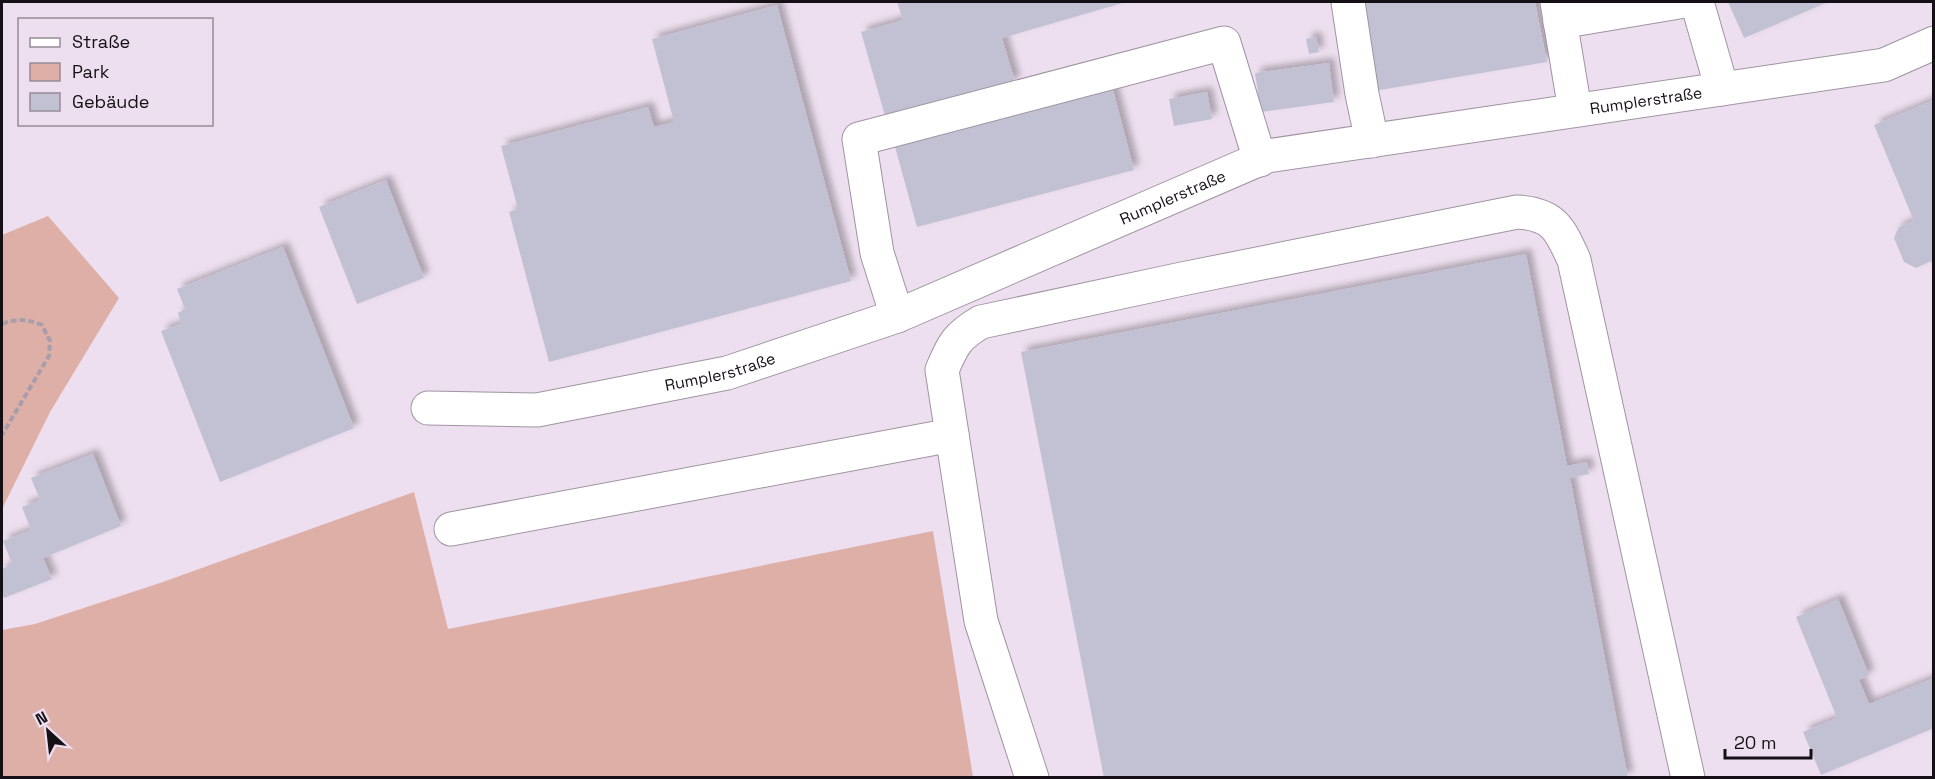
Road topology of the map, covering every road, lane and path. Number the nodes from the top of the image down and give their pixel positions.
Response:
1 (1348, 2) edge
2 (1680, 2) edge
3 (1697, 2) edge
4 (1559, 12) edge
5 (1934, 43) edge
6 (1722, 89) junction
7 (1575, 110) junction
8 (1372, 141) junction
9 (1260, 160) junction
10 (897, 316) junction
11 (2, 324) edge
12 (428, 408) dead end
13 (2, 435) edge
14 (952, 435) junction
15 (451, 529) dead end
16 (1032, 777) edge
17 (1688, 777) edge

1 - 8 street
2 - 4 street
3 - 6 street
4 - 7 street
5 - 6 street, Rumplerstraße
6 - 7 street, Rumplerstraße
7 - 8 street, Rumplerstraße
8 - 9 street, Rumplerstraße
9 - 10 street, Rumplerstraße
9 - 10 street
10 - 12 street, Rumplerstraße
11 - 13 path
14 - 15 street
14 - 16 street
14 - 17 street

